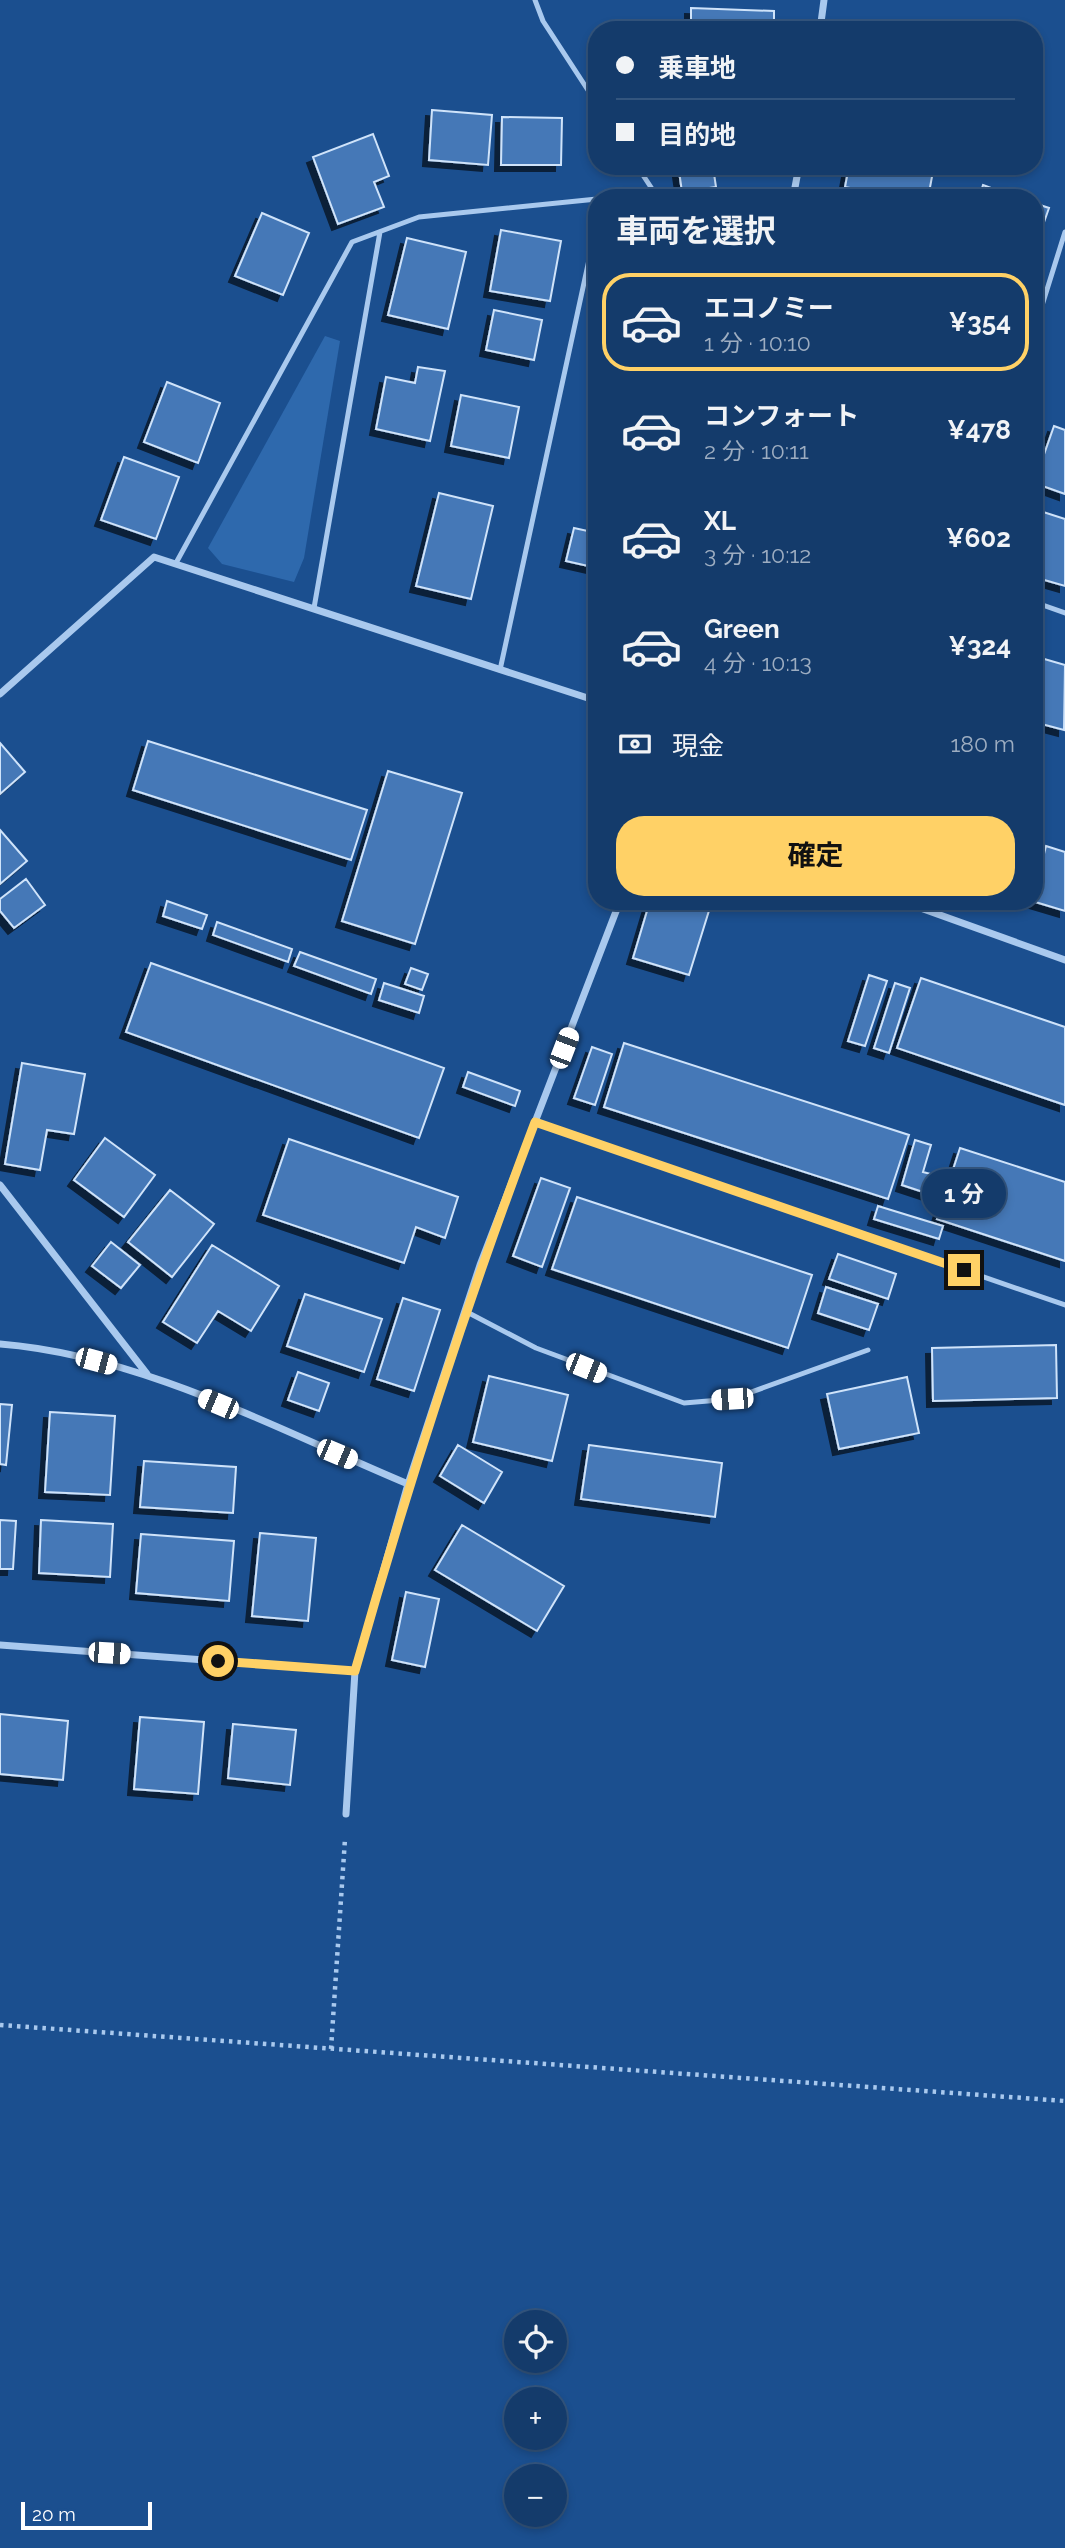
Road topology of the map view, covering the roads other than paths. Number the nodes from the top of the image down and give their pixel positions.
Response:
1 (535, 0) edge
2 (824, 0) edge
3 (821, 21) edge
4 (588, 90) edge
5 (588, 200) edge
6 (380, 232) junction
7 (1065, 232) edge
8 (588, 264) edge
9 (1043, 302) edge
10 (176, 563) junction
11 (1043, 605) edge
12 (314, 608) junction
13 (1065, 613) edge
14 (500, 670) junction
15 (0, 694) edge
16 (588, 699) edge
17 (617, 910) edge
18 (926, 910) edge
19 (1065, 960) edge
20 (535, 1122) junction
21 (0, 1185) edge
22 (1065, 1306) edge
23 (465, 1311) junction
24 (0, 1344) edge
25 (868, 1350) dead end
26 (147, 1374) junction
27 (408, 1484) junction
28 (0, 1645) edge
29 (355, 1671) junction
30 (346, 1814) road end

1 - 4 lane
2 - 3 street
5 - 6 lane
6 - 10 lane
6 - 12 lane
7 - 9 lane
8 - 14 lane
10 - 12 street
10 - 15 street
11 - 13 lane
12 - 14 street
14 - 16 street
17 - 20 street
18 - 19 street
20 - 22 lane
20 - 23 street
21 - 26 street
23 - 25 lane
23 - 27 street
24 - 26 street
26 - 27 street
27 - 29 street
28 - 29 street
29 - 30 street

